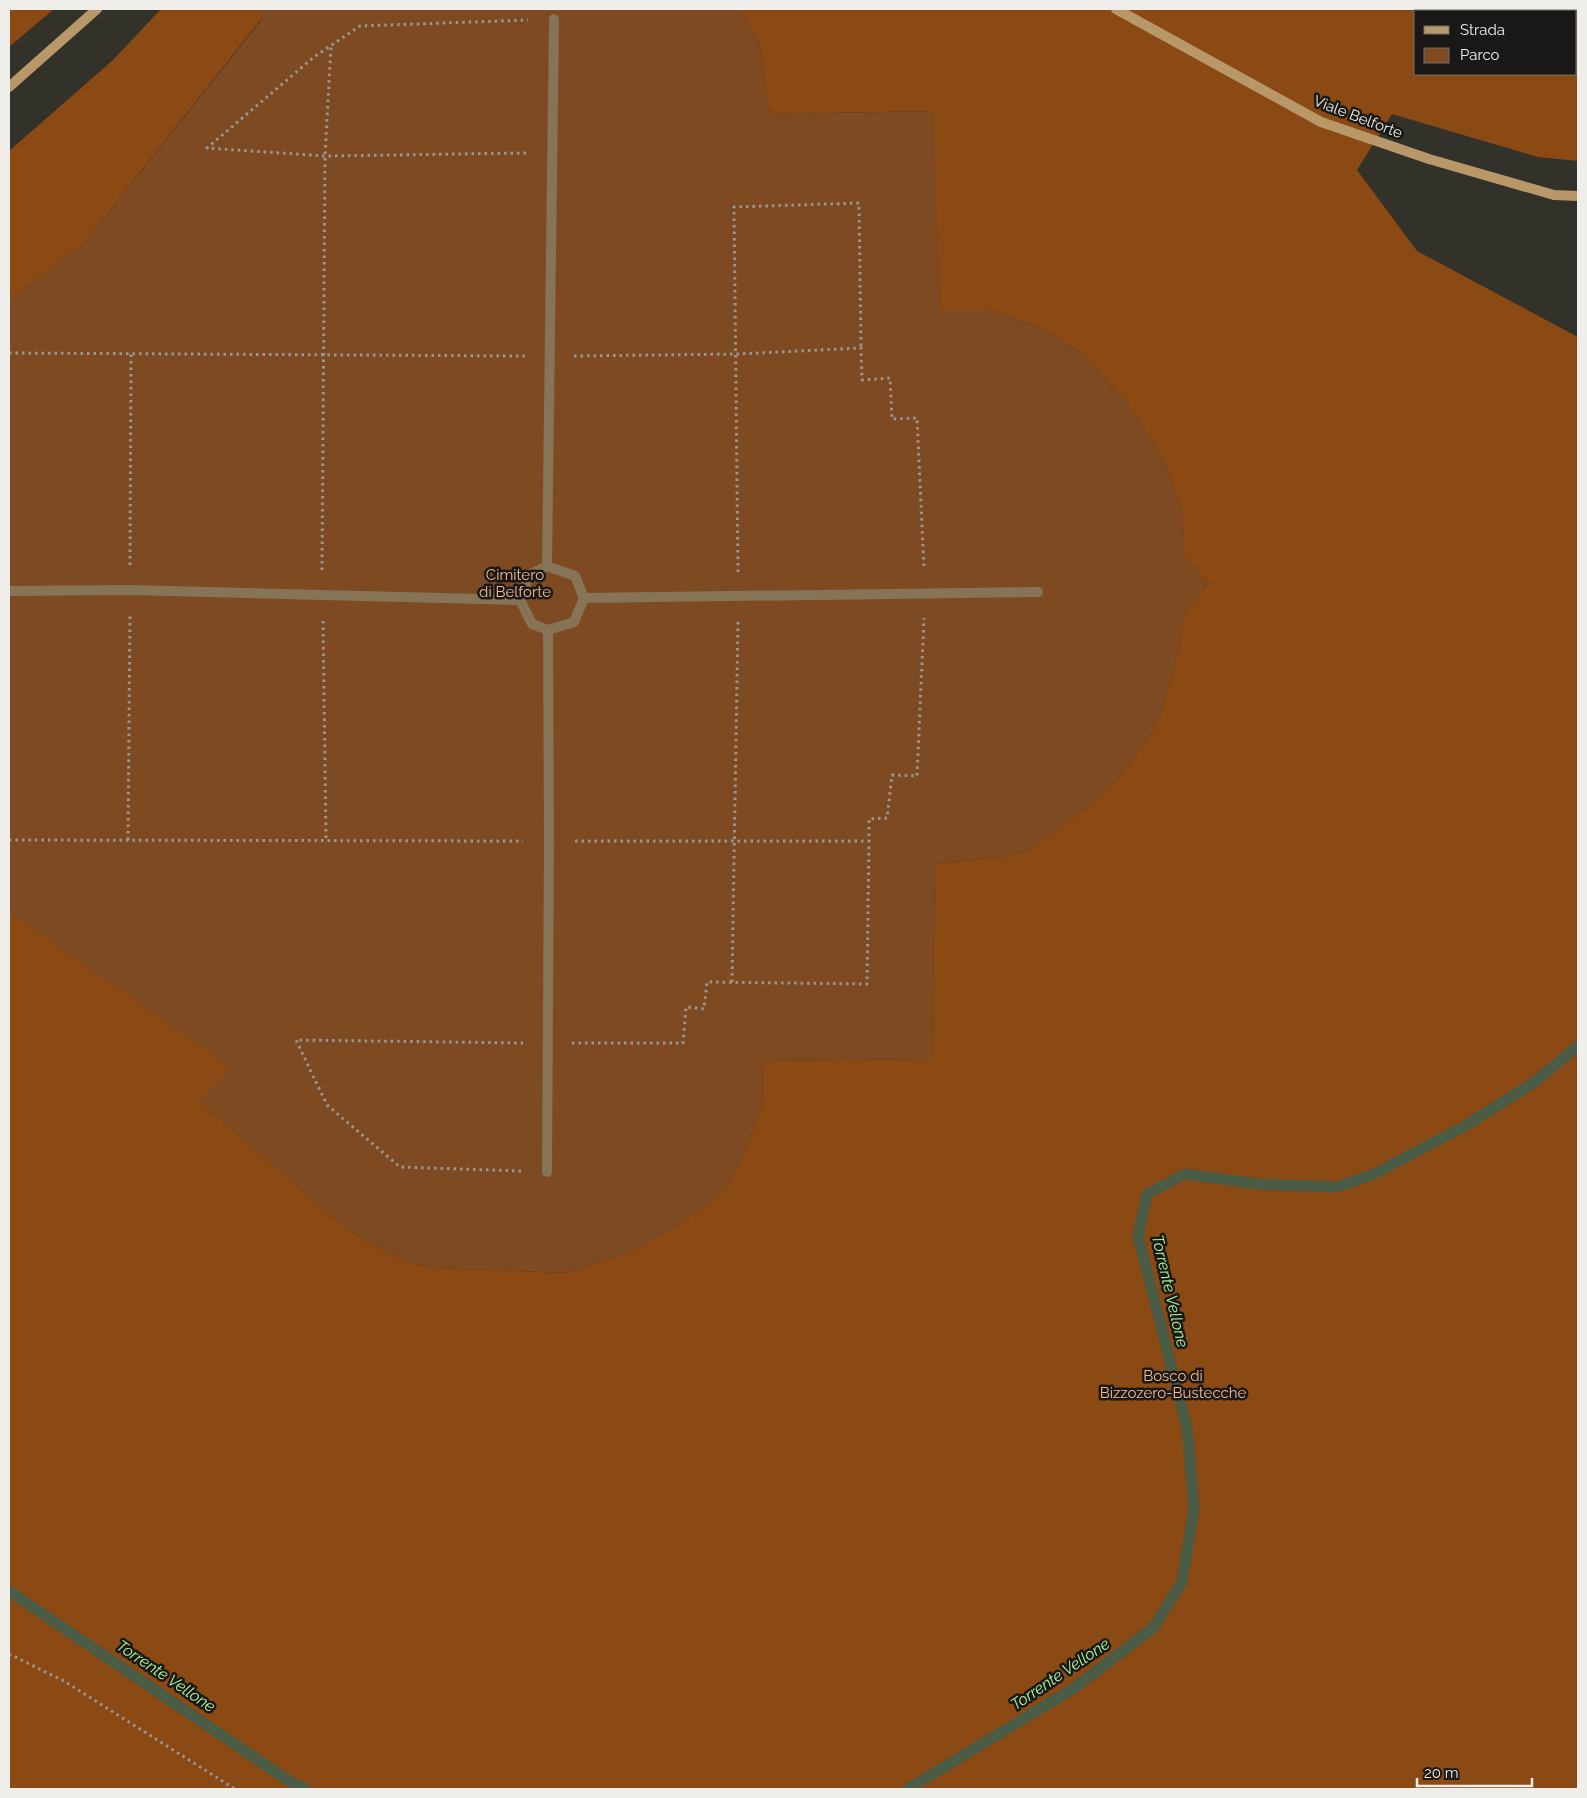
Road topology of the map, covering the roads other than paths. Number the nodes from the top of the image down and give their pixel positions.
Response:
1 (97, 9) edge
2 (1116, 9) edge
3 (554, 19) road end
4 (9, 87) edge
5 (1578, 196) edge
6 (547, 566) junction
7 (9, 592) edge
8 (1038, 592) dead end
9 (584, 598) junction
10 (520, 600) junction
11 (548, 630) junction
12 (547, 1172) road end

1 - 4 main road
2 - 5 main road, Viale Belforte
3 - 6 street
6 - 9 street
6 - 10 street
7 - 10 street
8 - 9 street
9 - 11 street
10 - 11 street
11 - 12 street

